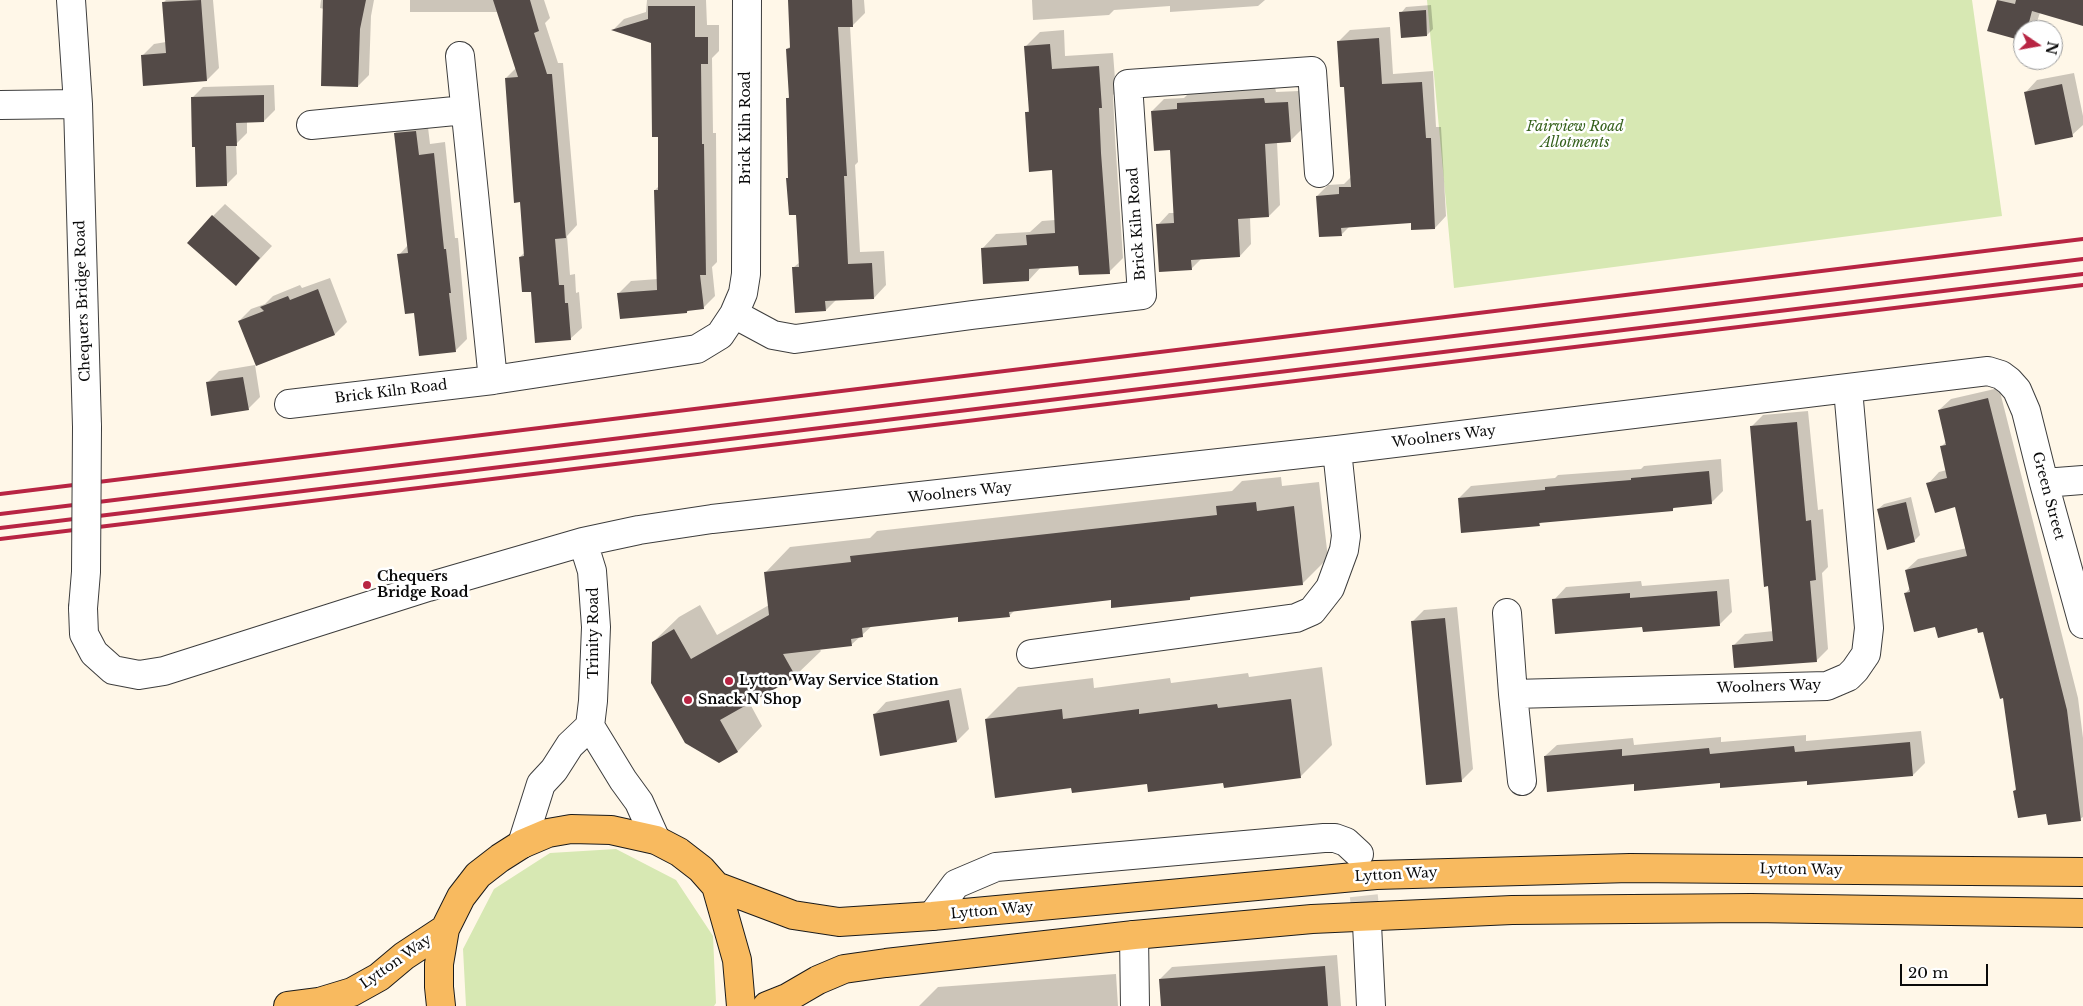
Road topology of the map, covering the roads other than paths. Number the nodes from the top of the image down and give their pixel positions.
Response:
1 (71, 0) edge
2 (747, 0) edge
3 (460, 56) dead end
4 (78, 104) junction
5 (0, 105) edge
6 (465, 110) junction
7 (311, 125) dead end
8 (1319, 173) dead end
9 (734, 314) junction
10 (2001, 374) joint
11 (494, 380) junction
12 (1848, 389) junction
13 (290, 404) dead end
14 (1338, 450) junction
15 (2083, 480) edge
16 (2044, 484) junction
17 (583, 542) junction
18 (1507, 613) dead end
19 (2083, 624) edge
20 (1031, 654) dead end
21 (1513, 694) junction
22 (590, 726) junction
23 (1522, 781) dead end
24 (656, 840) junction
25 (522, 844) junction
26 (1359, 854) dead end
27 (2083, 872) edge
28 (716, 886) junction
29 (2083, 913) edge
30 (932, 916) junction
31 (1367, 924) tunnel mouth
32 (445, 929) junction
33 (1134, 935) junction
34 (288, 1006) edge
35 (441, 1006) edge
36 (741, 1006) edge
37 (767, 1006) edge
38 (1135, 1006) edge
39 (1371, 1006) edge

1 - 4 street, Chequers Bridge Road
2 - 9 street, Brick Kiln Road
3 - 6 street
4 - 5 street
4 - 17 street, Chequers Bridge Road, bridge
6 - 7 street
6 - 11 street
8 - 9 street, Brick Kiln Road
9 - 11 street, Brick Kiln Road
10 - 12 street, Woolners Way
10 - 16 street, Green Street
11 - 13 street, Brick Kiln Road
12 - 14 street, Woolners Way
12 - 21 street, Woolners Way
14 - 17 street, Woolners Way
14 - 20 street
15 - 16 street
16 - 19 street, Green Street
17 - 22 street, Trinity Road
18 - 21 street
21 - 23 street
22 - 24 street
22 - 25 street
24 - 25 main road, Lytton Way
24 - 28 main road, Lytton Way
25 - 32 main road, Lytton Way
26 - 30 street
27 - 30 main road, Lytton Way
28 - 30 main road, Lytton Way
28 - 36 main road, Lytton Way
29 - 33 main road
31 - 39 street
32 - 34 main road, Lytton Way
32 - 35 main road, Lytton Way
33 - 37 main road
33 - 38 street

